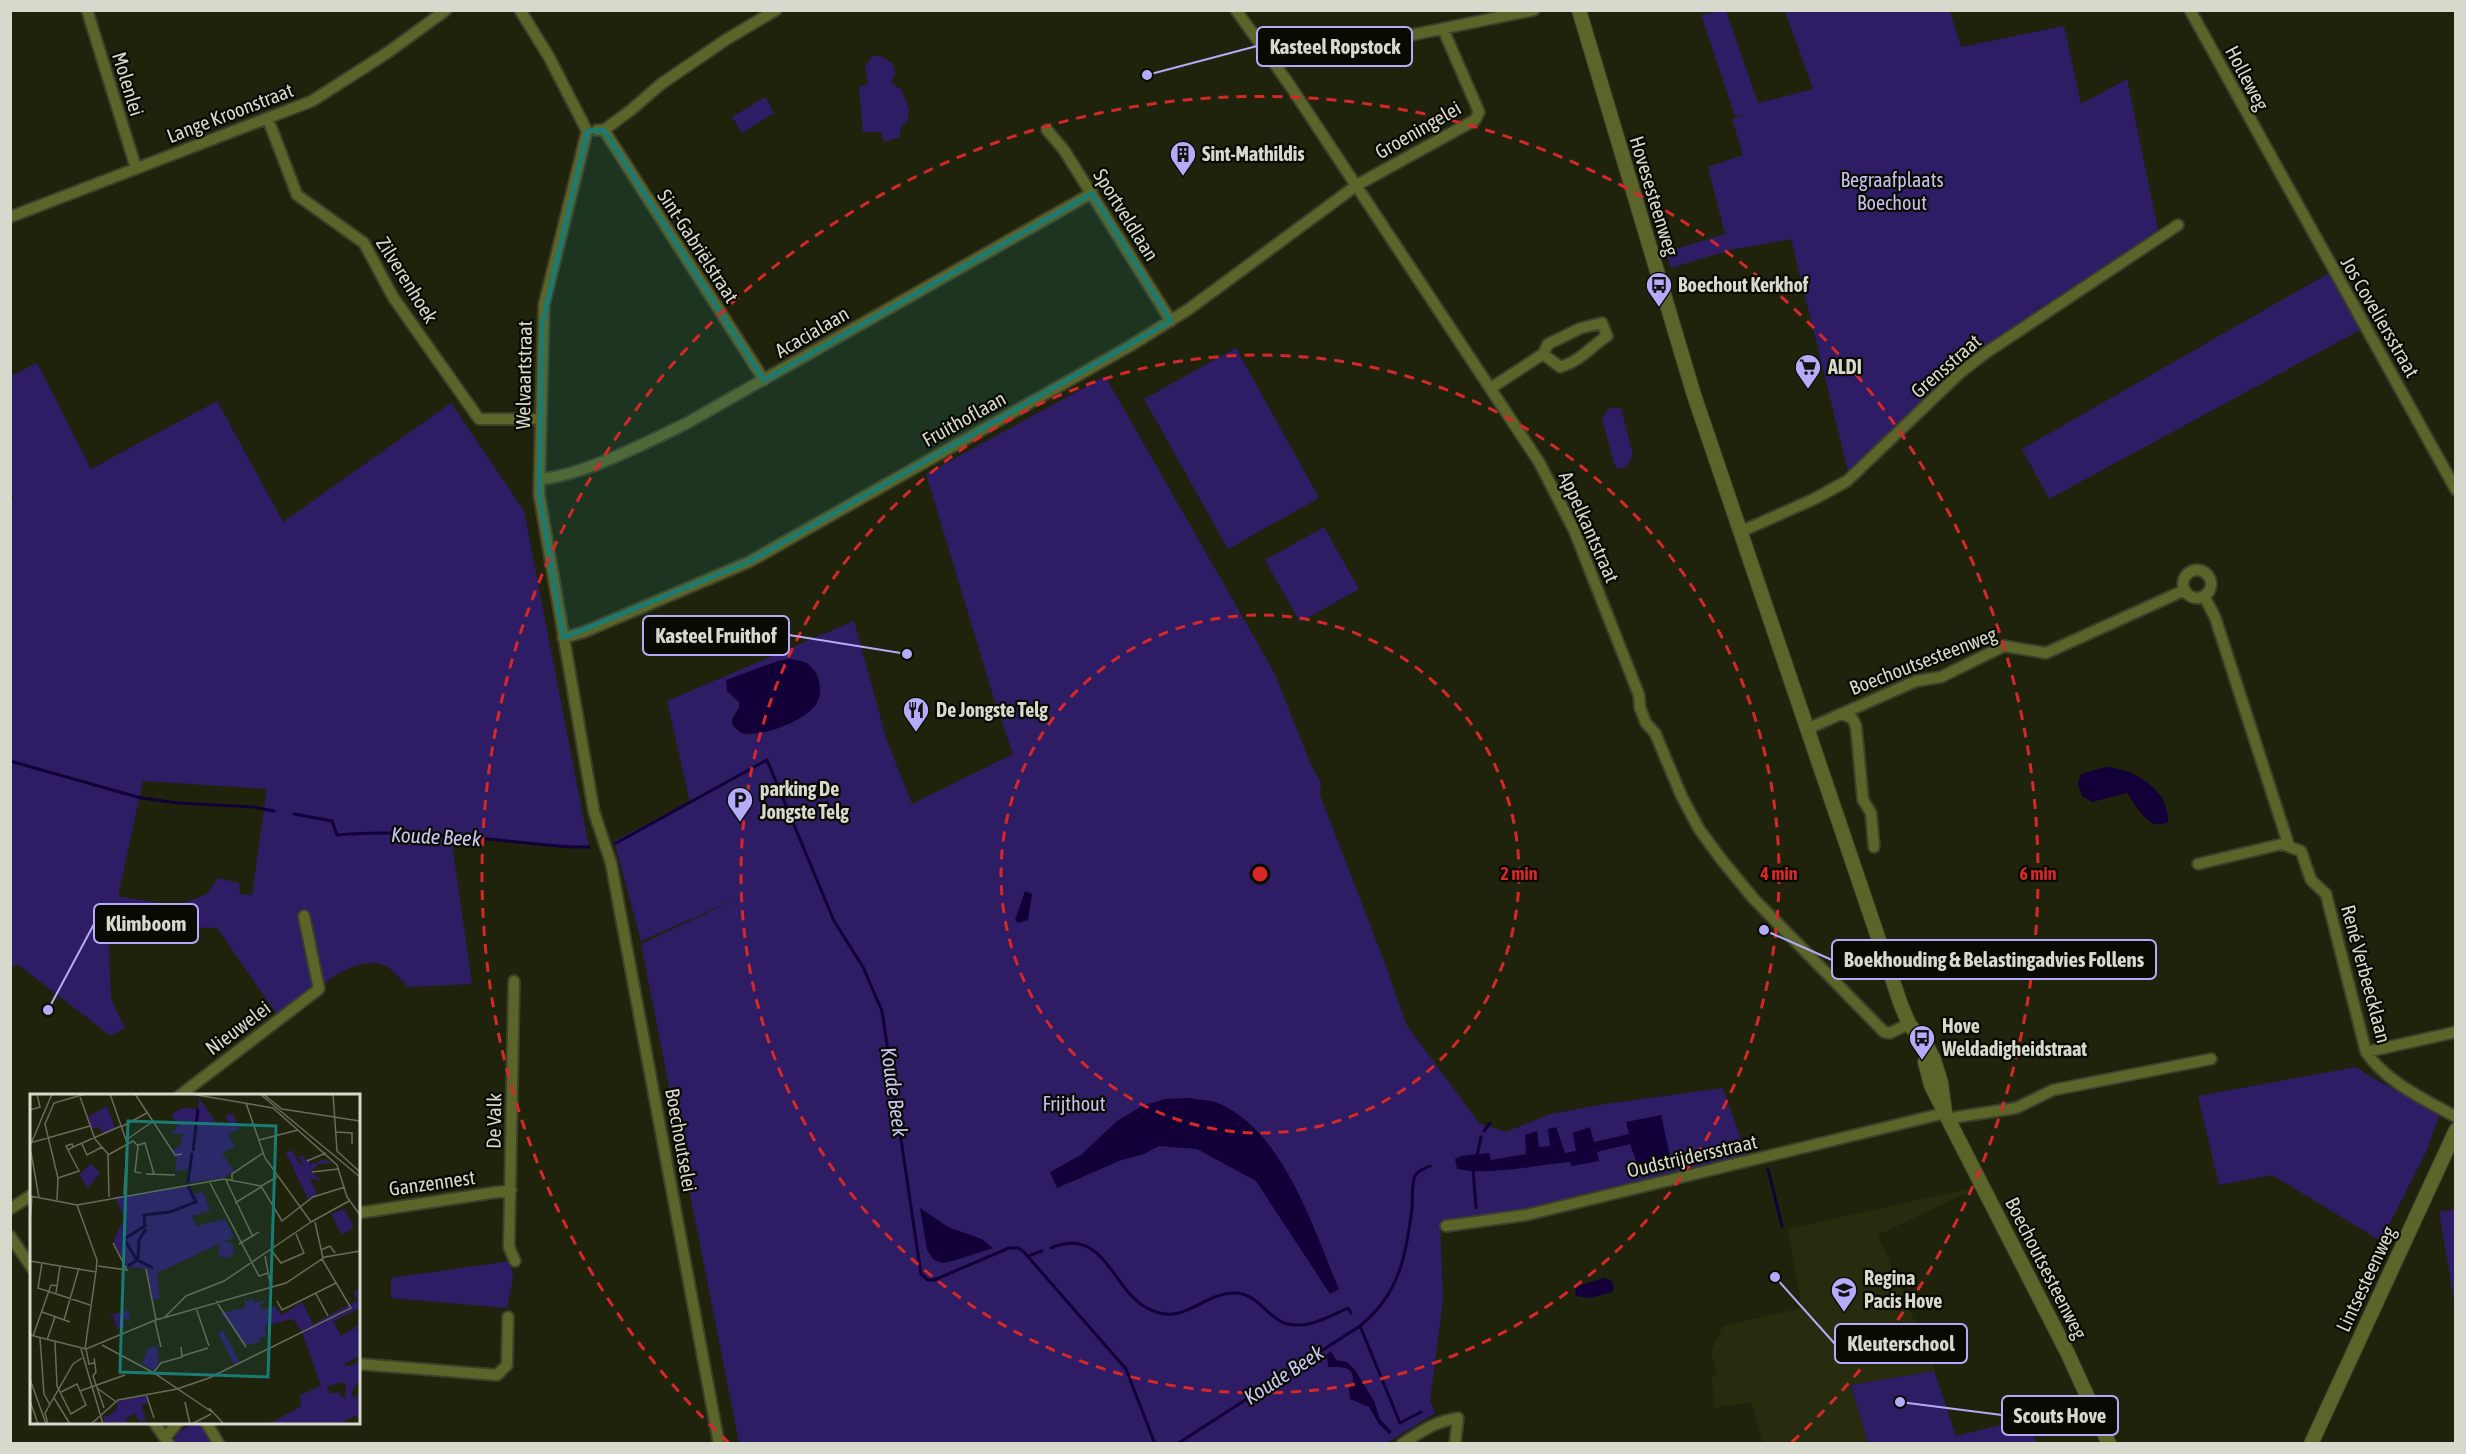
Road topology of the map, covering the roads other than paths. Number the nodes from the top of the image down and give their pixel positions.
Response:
1 (87, 10) edge
2 (446, 10) edge
3 (520, 10) edge
4 (776, 10) edge
5 (1236, 10) edge
6 (1534, 10) edge
7 (1579, 10) edge
8 (2190, 10) edge
9 (1443, 29) junction
10 (1274, 63) junction
11 (267, 119) junction
12 (604, 130) junction
13 (1047, 130) dead end
14 (587, 131) junction
15 (2272, 162) joint
16 (136, 168) junction
17 (1357, 185) junction
18 (1092, 193) junction
19 (10, 218) edge
20 (2178, 225) dead end
21 (1171, 321) junction
22 (1543, 354) junction
23 (764, 380) junction
24 (1491, 388) junction
25 (541, 419) junction
26 (542, 479) junction
27 (2456, 490) edge
28 (1740, 532) junction
29 (1751, 562) joint
30 (2185, 590) junction
31 (2204, 596) junction
32 (563, 638) junction
33 (1842, 714) junction
34 (1807, 729) junction
35 (605, 844) joint
36 (2289, 846) junction
37 (1874, 847) dead end
38 (2198, 864) dead end
39 (304, 916) dead end
40 (514, 981) dead end
41 (1911, 1026) junction
42 (2456, 1032) edge
43 (2366, 1052) junction
44 (2211, 1059) dead end
45 (179, 1094) edge
46 (1947, 1117) junction
47 (2456, 1117) edge
48 (2456, 1130) edge
49 (511, 1190) junction
50 (30, 1197) edge
51 (10, 1209) edge
52 (360, 1213) edge
53 (1446, 1226) dead end
54 (10, 1236) edge
55 (515, 1261) dead end
56 (30, 1265) edge
57 (508, 1317) dead end
58 (360, 1364) edge
59 (156, 1424) edge
60 (177, 1424) edge
61 (207, 1424) edge
62 (168, 1440) edge
63 (219, 1443) edge
64 (719, 1443) edge
65 (1402, 1443) edge
66 (1455, 1443) edge
67 (2109, 1443) edge
68 (2312, 1443) edge

1 - 16 street, Molenlei
2 - 11 street, Lange Kroonstraat
3 - 14 street
4 - 12 street
5 - 10 street, Appelkantstraat
6 - 9 street
7 - 28 street, Hovesesteenweg
8 - 15 street, Holleweg
9 - 10 street
9 - 17 street, Groeningelei
10 - 17 street, Appelkantstraat
11 - 16 street, Lange Kroonstraat
11 - 25 street, Zilverenhoek
12 - 14 street
12 - 23 street, Sint-Gabriëlstraat
13 - 18 street, Sportveldlaan
14 - 25 street, Welvaartstraat
15 - 27 street, Jos Coveliersstraat
16 - 19 street, Lange Kroonstraat
17 - 21 street, Fruithoflaan
17 - 24 street, Appelkantstraat
18 - 21 street, Sportveldlaan
18 - 23 street, Acacialaan
20 - 28 street, Grensstraat
21 - 32 street, Fruithoflaan
22 - 22 street
22 - 24 street
23 - 26 street, Acacialaan
24 - 41 street, Appelkantstraat
25 - 26 street, Welvaartstraat
26 - 32 street, Welvaartstraat
28 - 29 street, Hovesesteenweg
29 - 34 street, Boechoutsesteenweg
30 - 31 street
30 - 31 street, Boechoutsesteenweg
30 - 33 street, Boechoutsesteenweg
31 - 36 street, René Verbeecklaan
32 - 35 street, Welvaartstraat
33 - 34 street, Boechoutsesteenweg
33 - 37 street, Boechoutsesteenweg
34 - 41 street, Boechoutsesteenweg
35 - 64 street, Boechoutselei
36 - 38 street
36 - 43 street, René Verbeecklaan
39 - 45 street, Nieuwelei
40 - 49 street, De Valk
41 - 46 street, Boechoutsesteenweg
42 - 43 street
43 - 47 street, René Verbeecklaan
44 - 46 street, Oudstrijdersstraat
46 - 53 street, Oudstrijdersstraat
46 - 67 street, Boechoutsesteenweg
48 - 68 street, Lintsesteenweg
49 - 52 street, Ganzennest
49 - 55 street, De Valk
50 - 51 street
54 - 56 street
57 - 58 street
59 - 62 street
60 - 62 street
61 - 63 street
65 - 66 street

